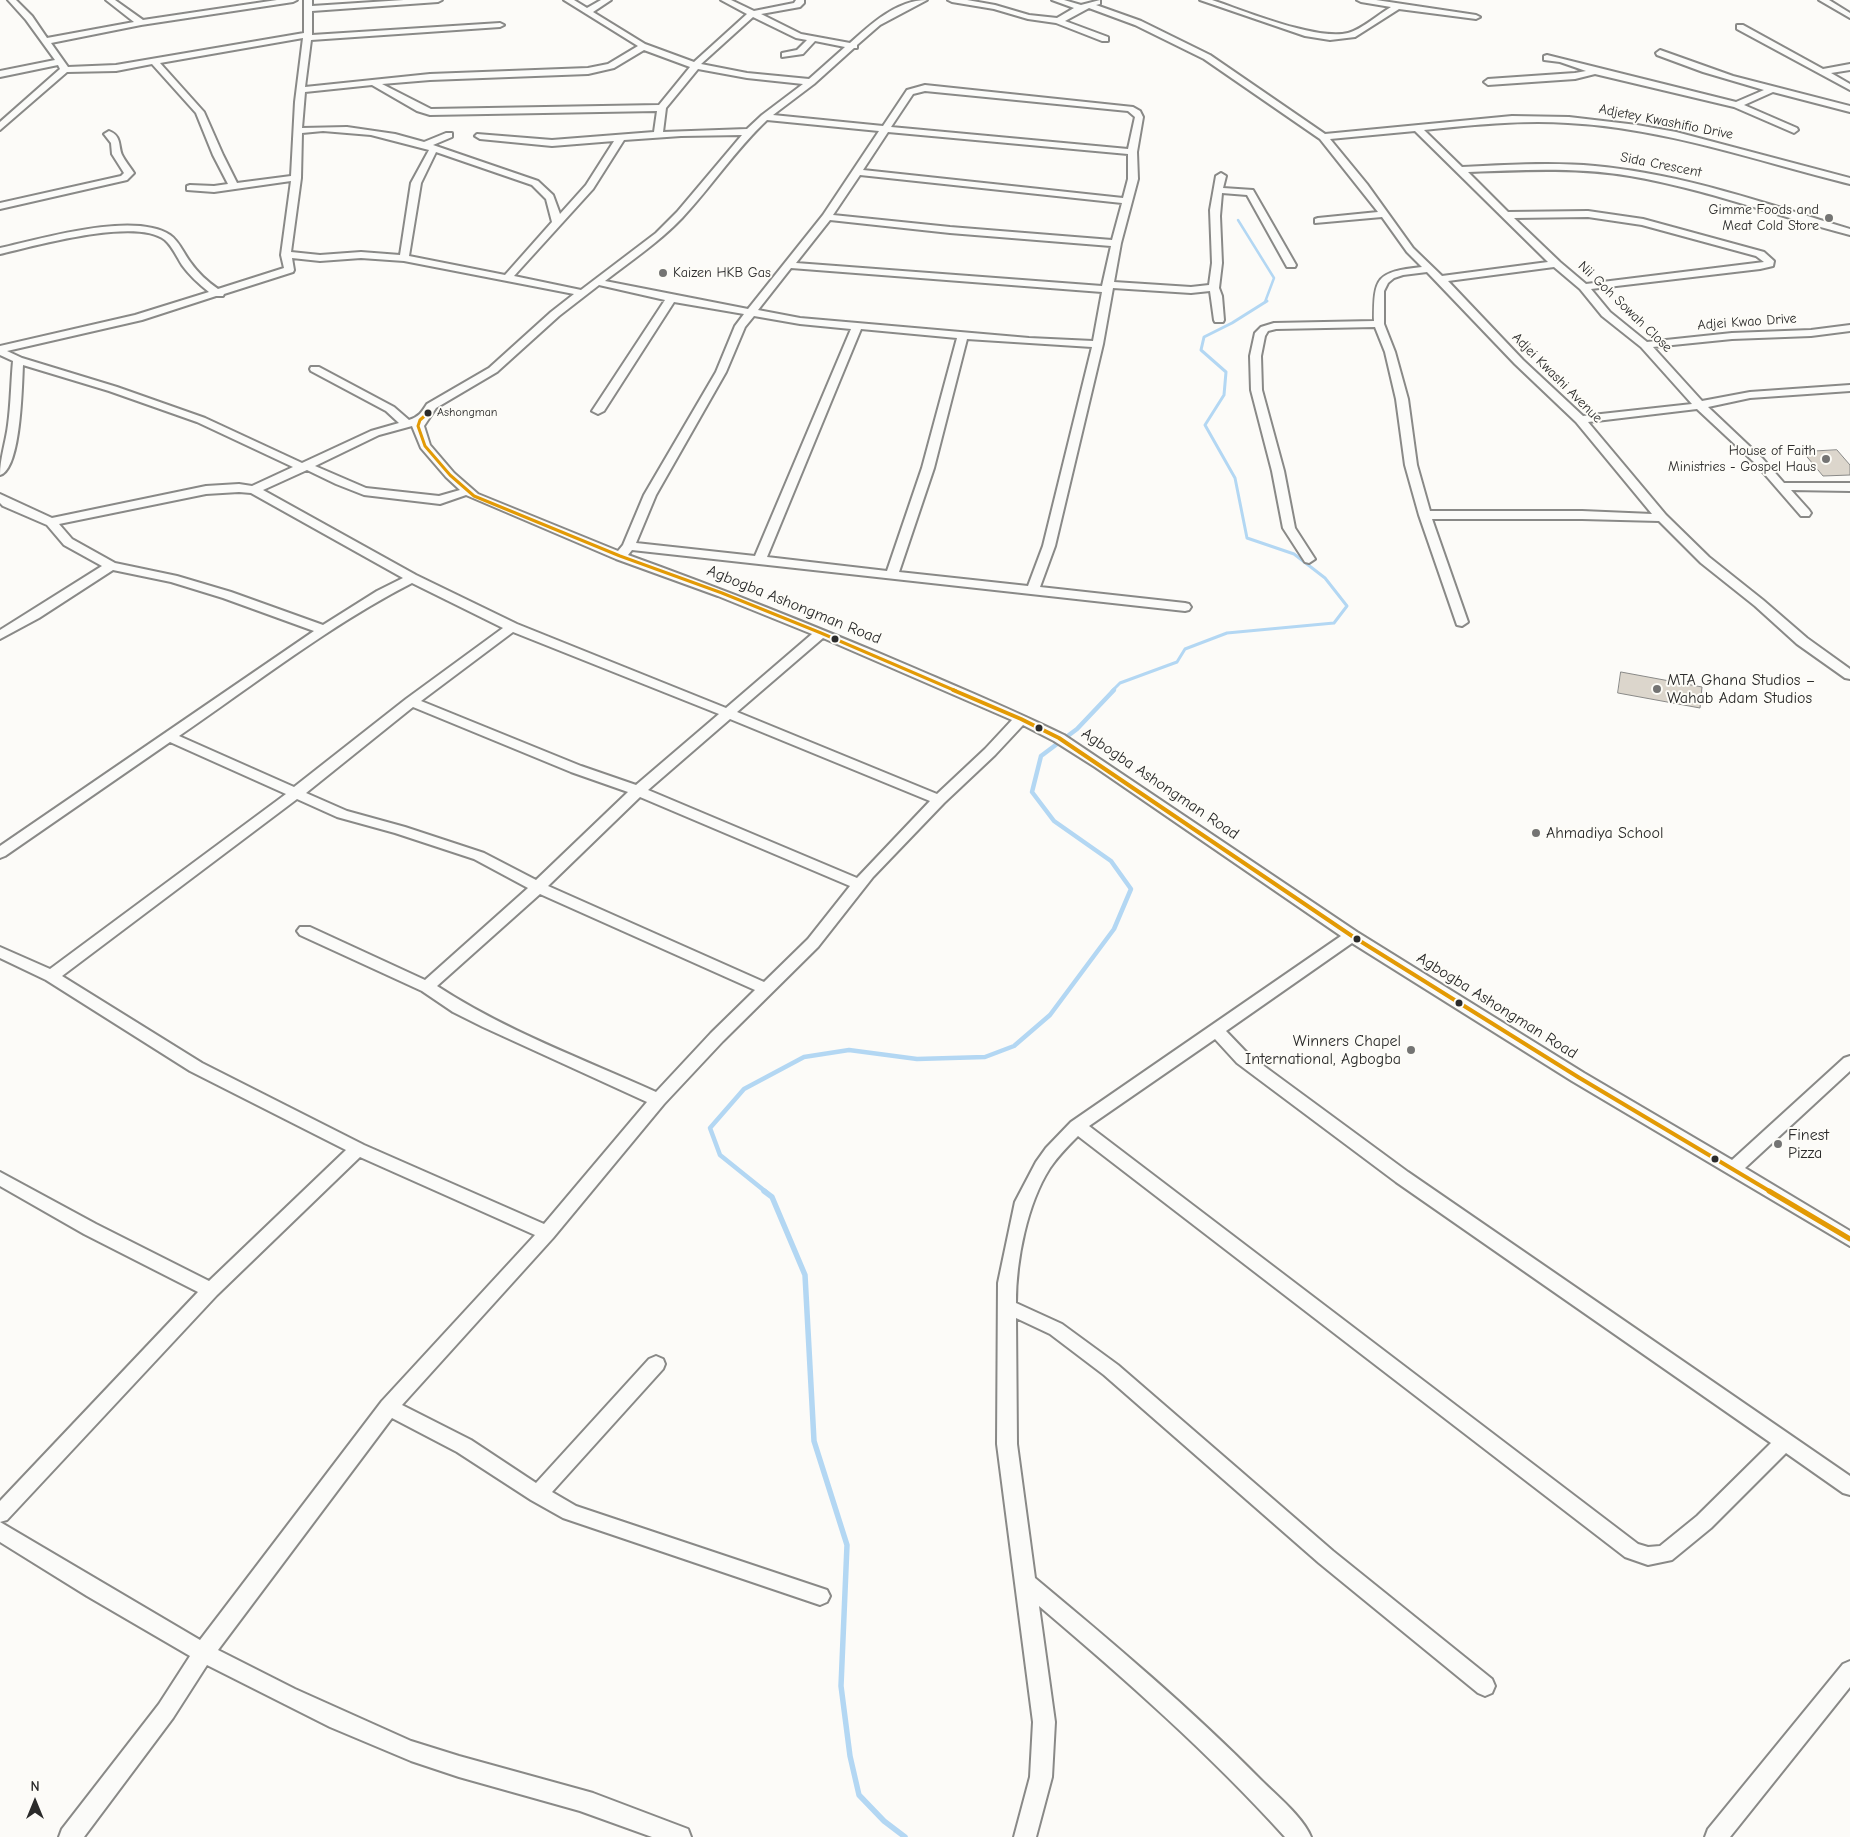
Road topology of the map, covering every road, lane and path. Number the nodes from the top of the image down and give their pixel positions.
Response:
1 (110, 0) edge
2 (293, 0) edge
3 (438, 0) edge
4 (568, 0) edge
5 (607, 0) edge
6 (725, 0) edge
7 (800, 0) edge
8 (923, 0) edge
9 (952, 0) edge
10 (1056, 0) edge
11 (1100, 0) edge
12 (1204, 0) edge
13 (1360, 0) edge
14 (1823, 0) edge
15 (12, 3) edge
16 (308, 4) edge
17 (1090, 5) junction
18 (1398, 6) junction
19 (1081, 8) junction
20 (588, 11) junction
21 (751, 14) junction
22 (1850, 16) edge
23 (1476, 17) dead end
24 (1058, 21) junction
25 (141, 23) junction
26 (500, 25) dead end
27 (1740, 28) dead end
28 (307, 37) junction
29 (1104, 39) dead end
30 (812, 40) junction
31 (46, 41) junction
32 (644, 46) junction
33 (854, 46) junction
34 (1660, 53) dead end
35 (785, 55) dead end
36 (1547, 58) dead end
37 (154, 62) junction
38 (62, 65) junction
39 (696, 65) junction
40 (1850, 67) edge
41 (1595, 71) junction
42 (1821, 72) junction
43 (0, 74) edge
44 (372, 82) junction
45 (811, 82) junction
46 (1488, 82) dead end
47 (1850, 87) edge
48 (300, 90) junction
49 (1771, 90) junction
50 (1737, 105) junction
51 (21, 108) junction
52 (662, 108) junction
53 (1850, 108) edge
54 (0, 113) edge
55 (766, 116) junction
56 (0, 127) edge
57 (886, 129) junction
58 (1418, 129) junction
59 (1794, 130) dead end
60 (298, 131) junction
61 (749, 132) junction
62 (109, 134) dead end
63 (658, 134) junction
64 (449, 136) dead end
65 (480, 136) dead end
66 (621, 137) junction
67 (1323, 137) junction
68 (430, 146) junction
69 (1132, 152) junction
70 (1460, 170) junction
71 (857, 172) junction
72 (1221, 176) dead end
73 (296, 178) junction
74 (1850, 181) edge
75 (234, 186) junction
76 (190, 188) dead end
77 (1217, 190) junction
78 (1128, 201) junction
79 (0, 206) edge
80 (1384, 214) junction
81 (1505, 215) junction
82 (827, 217) junction
83 (1318, 221) dead end
84 (557, 222) junction
85 (1850, 232) edge
86 (1116, 243) junction
87 (0, 251) edge
88 (286, 255) junction
89 (320, 258) junction
90 (404, 258) junction
91 (1556, 264) junction
92 (789, 265) junction
93 (1291, 265) dead end
94 (1429, 268) junction
95 (289, 270) junction
96 (508, 277) junction
97 (1440, 279) junction
98 (598, 282) junction
99 (1107, 287) junction
100 (1584, 287) junction
101 (1214, 288) junction
102 (582, 293) junction
103 (219, 294) junction
104 (671, 298) junction
105 (751, 312) junction
106 (1219, 320) dead end
107 (1379, 324) junction
108 (857, 326) junction
109 (1850, 328) edge
110 (963, 335) junction
111 (1, 337) edge
112 (1098, 344) junction
113 (1645, 345) junction
114 (6, 353) edge
115 (316, 369) dead end
116 (1850, 388) edge
117 (1699, 405) junction
118 (598, 411) dead end
119 (1580, 420) junction
120 (406, 423) junction
121 (420, 426) junction
122 (305, 467) junction
123 (0, 472) edge
124 (1782, 486) junction
125 (1850, 487) edge
126 (254, 490) junction
127 (468, 492) junction
128 (0, 498) edge
129 (1805, 513) dead end
130 (1425, 514) junction
131 (1662, 518) junction
132 (51, 522) junction
133 (624, 551) junction
134 (760, 559) junction
135 (1309, 559) dead end
136 (110, 566) junction
137 (891, 576) junction
138 (412, 578) junction
139 (1032, 591) junction
140 (1185, 607) dead end
141 (1462, 622) dead end
142 (512, 627) junction
143 (324, 630) junction
144 (821, 633) junction
145 (0, 635) edge
146 (1850, 675) edge
147 (411, 702) junction
148 (728, 713) junction
149 (1022, 719) junction
150 (169, 737) junction
151 (638, 791) junction
152 (295, 794) junction
153 (939, 800) junction
154 (0, 853) edge
155 (859, 884) junction
156 (538, 887) junction
157 (305, 931) dead end
158 (1352, 936) junction
159 (0, 952) edge
160 (51, 976) junction
161 (428, 987) junction
162 (766, 989) junction
163 (1214, 1029) junction
164 (1850, 1062) edge
165 (658, 1100) junction
166 (1077, 1126) junction
167 (358, 1149) junction
168 (1733, 1169) junction
169 (0, 1178) edge
170 (547, 1233) junction
171 (1850, 1239) edge
172 (211, 1290) junction
173 (1008, 1307) junction
174 (656, 1364) dead end
175 (388, 1407) junction
176 (1785, 1441) junction
177 (1850, 1486) edge
178 (538, 1494) junction
179 (0, 1514) edge
180 (0, 1531) edge
181 (1027, 1584) junction
182 (820, 1596) dead end
183 (202, 1653) junction
184 (1850, 1671) edge
185 (1486, 1686) dead end
186 (70, 1837) edge
187 (680, 1837) edge
188 (1025, 1837) edge
189 (1300, 1837) edge
190 (1716, 1837) edge

1 - 25 street
2 - 25 street
3 - 16 street
4 - 20 street
5 - 20 street
6 - 21 street
7 - 21 street
8 - 33 street
9 - 24 street
10 - 19 street
11 - 17 street
12 - 18 street
13 - 18 street
14 - 22 street
15 - 31 street
16 - 28 street
17 - 19 street
17 - 67 street, Adjei Kwashi Avenue
18 - 23 street
19 - 24 street
20 - 32 street
21 - 30 street
21 - 39 street
24 - 29 street
25 - 31 street
26 - 28 street
27 - 42 street
28 - 37 street
28 - 48 street
30 - 33 street
30 - 35 street
31 - 38 street
32 - 39 street
32 - 44 street
33 - 45 street
34 - 49 street
36 - 41 street
37 - 38 street
37 - 75 street
38 - 43 street
38 - 51 street
39 - 45 street
39 - 52 street
40 - 42 street
41 - 46 street
41 - 50 street
42 - 47 street
44 - 48 street
44 - 52 street
45 - 55 street
48 - 60 street
49 - 50 street
49 - 53 street
50 - 59 street
51 - 54 street
51 - 56 street
52 - 63 street
55 - 57 street
55 - 61 street
57 - 69 street
57 - 69 street
57 - 71 street
58 - 67 street, Adjetey Kwashifio Drive
58 - 70 street, Nii Goh Sowah Close
58 - 74 street, Adjetey Kwashifio Drive
60 - 68 street
60 - 73 street
61 - 63 street
61 - 98 street
62 - 79 street
63 - 66 street
64 - 68 street
65 - 66 street
66 - 84 street
67 - 80 street, Adjei Kwashi Avenue
68 - 84 street
68 - 90 street
69 - 78 street
70 - 81 street, Nii Goh Sowah Close
70 - 85 street, Sida Crescent
71 - 78 street
71 - 82 street
72 - 77 street
73 - 75 street
73 - 88 street
75 - 76 street
77 - 93 street
77 - 101 street
78 - 86 street
80 - 83 street
80 - 94 street, Adjei Kwashi Avenue
81 - 91 street, Nii Goh Sowah Close
81 - 100 street
82 - 86 street
82 - 92 street
84 - 96 street
86 - 99 street
87 - 103 street
88 - 89 street
88 - 95 street
89 - 90 street
89 - 95 street
90 - 96 street
91 - 97 street
91 - 100 street, Nii Goh Sowah Close
92 - 99 street
92 - 105 street
94 - 97 street, Adjei Kwashi Avenue
94 - 107 street
95 - 103 street
96 - 102 street
97 - 119 street, Adjei Kwashi Avenue
98 - 102 street
98 - 104 street
99 - 101 street
99 - 112 street
100 - 113 street, Nii Goh Sowah Close
101 - 106 street
102 - 121 street
103 - 114 street
104 - 105 street
104 - 118 street
105 - 108 street
105 - 133 street
107 - 130 street
107 - 135 street
108 - 110 street
108 - 134 street
109 - 113 street, Adjei Kwao Drive
110 - 112 street
110 - 137 street
111 - 114 street
112 - 139 street
113 - 117 street, Nii Goh Sowah Close
114 - 122 street
114 - 123 street
115 - 120 street
116 - 117 street
117 - 119 street
117 - 124 street, Nii Goh Sowah Close
119 - 131 street, Adjei Kwashi Avenue
120 - 121 street
120 - 122 street
121 - 127 street, Agbogba Ashongman Road
122 - 126 street
122 - 127 street
124 - 125 street
124 - 129 street, Nii Goh Sowah Close
126 - 132 street
126 - 138 street
127 - 133 street, Agbogba Ashongman Road
128 - 132 street
130 - 131 street
130 - 141 street
131 - 146 street, Adjei Kwashi Avenue
132 - 136 street
133 - 134 street
133 - 144 street, Agbogba Ashongman Road
134 - 137 street
136 - 143 street
136 - 145 street
137 - 139 street
138 - 142 street
138 - 143 street
139 - 140 street
142 - 147 street
142 - 148 street
143 - 150 street
144 - 148 street
144 - 149 street, Agbogba Ashongman Road
147 - 151 street
147 - 152 street
148 - 151 street
148 - 153 street
149 - 153 street
149 - 158 street, Agbogba Ashongman Road
150 - 152 street
150 - 154 street
151 - 155 street
151 - 156 street
152 - 156 street
152 - 160 street
153 - 155 street
155 - 162 street
156 - 161 street
156 - 162 street
157 - 161 street
158 - 163 street
158 - 168 street, Agbogba Ashongman Road
159 - 160 street
160 - 167 street
161 - 165 street
162 - 165 street
163 - 166 street
163 - 176 street
164 - 168 street
165 - 170 street
166 - 173 street
166 - 176 street
167 - 170 street
167 - 172 street
168 - 171 street, Agbogba Ashongman Road
169 - 172 street
170 - 175 street
172 - 179 street
173 - 181 street
173 - 185 street
174 - 178 street
175 - 178 street
175 - 183 street
176 - 177 street
178 - 182 street
180 - 183 street
181 - 188 street
181 - 189 street
183 - 186 street
183 - 187 street
184 - 190 street

